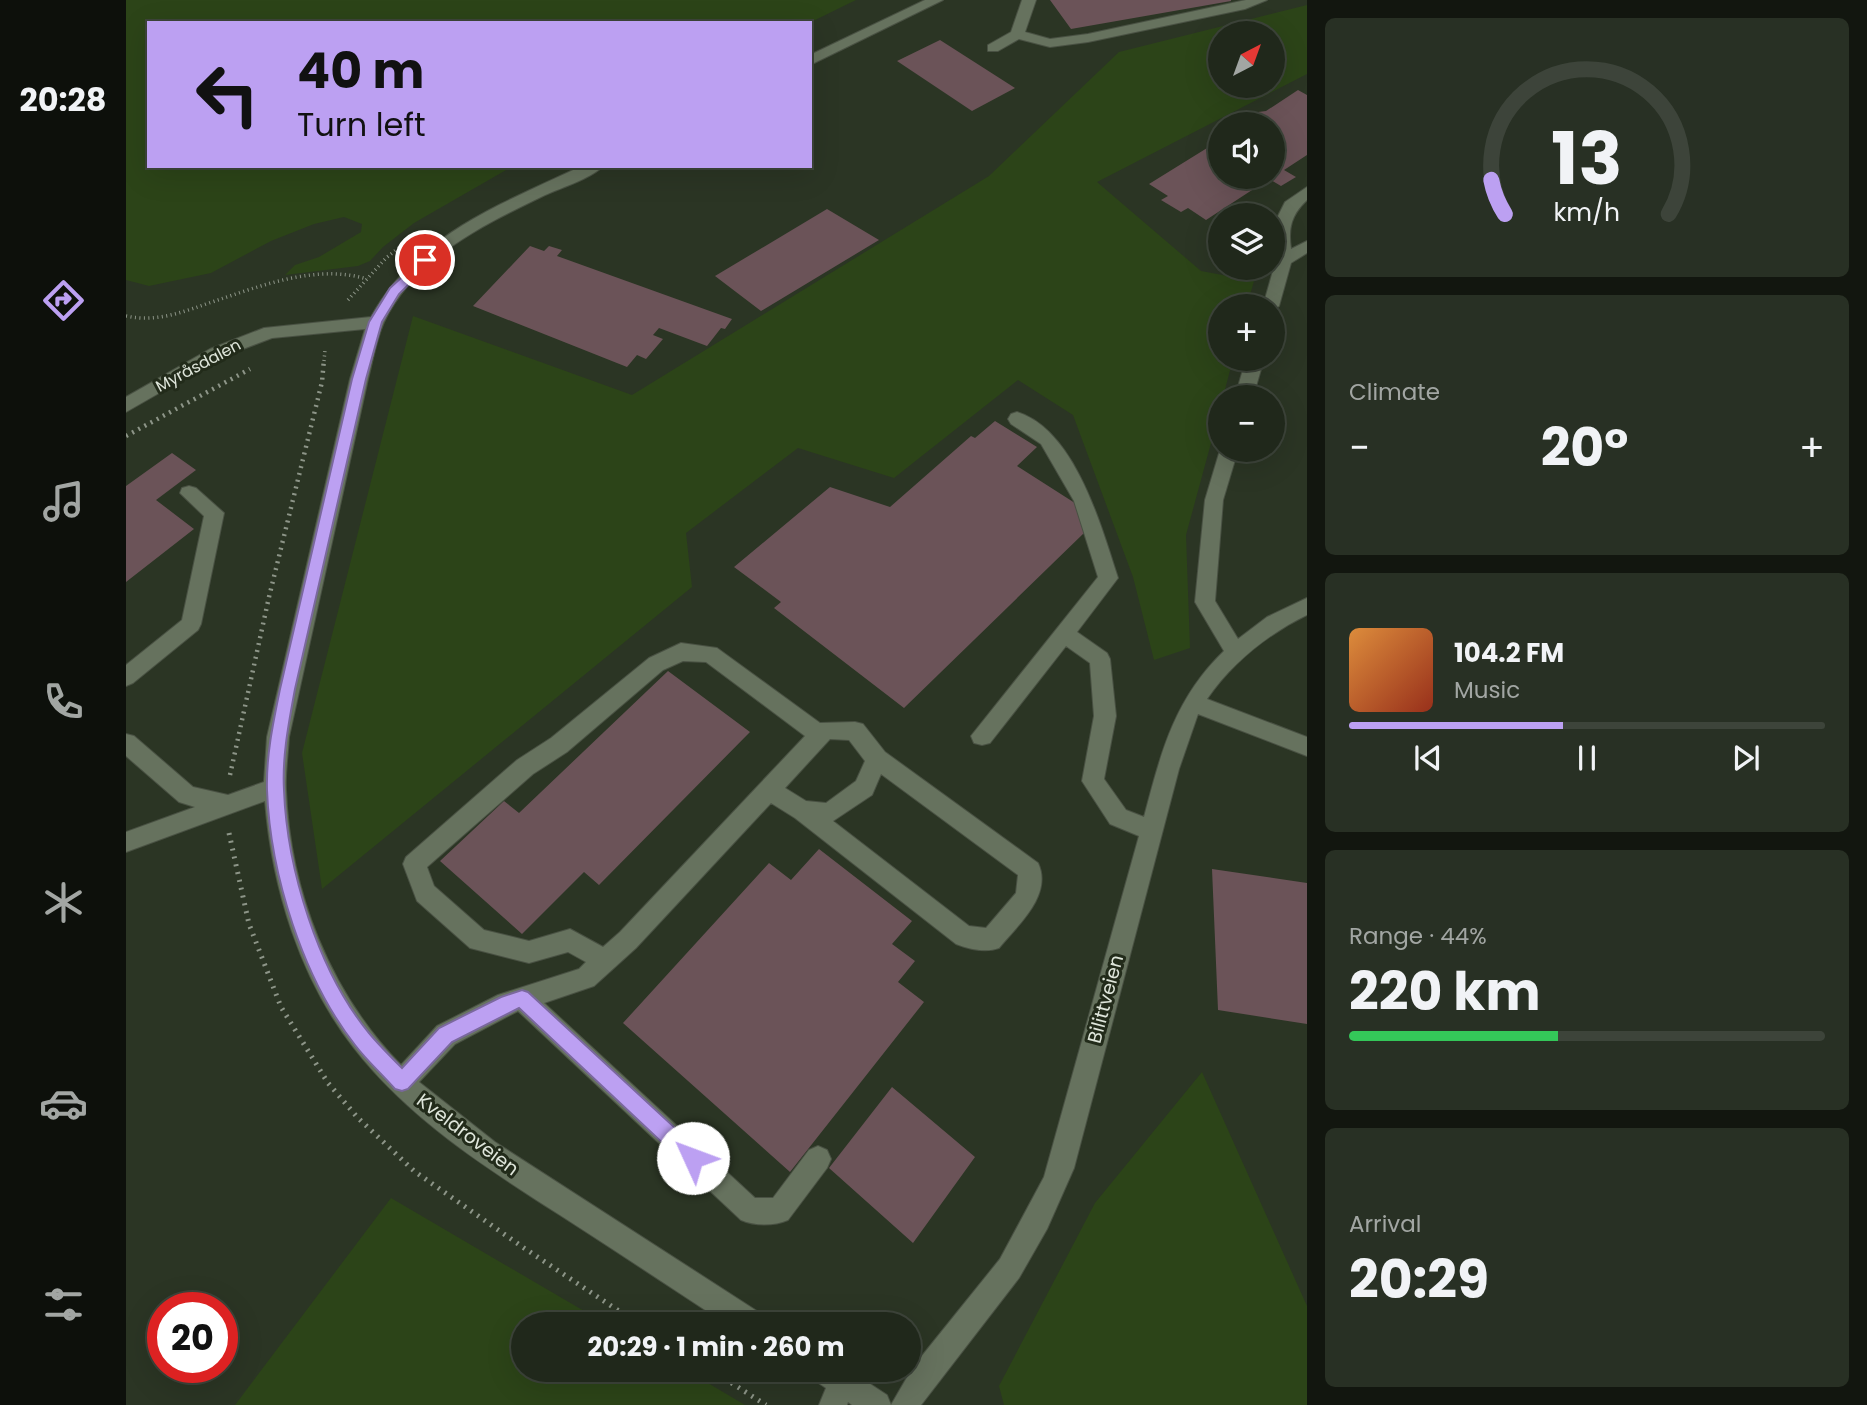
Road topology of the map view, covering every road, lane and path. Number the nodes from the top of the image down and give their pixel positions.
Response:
1 (936, 0) edge
2 (1029, 0) edge
3 (1260, 0) edge
4 (1017, 34) junction
5 (993, 48) dead end
6 (812, 60) edge
7 (591, 168) edge
8 (1307, 192) edge
9 (1285, 219) edge
10 (415, 235) dead end
11 (1307, 246) edge
12 (1285, 259) edge
13 (367, 279) junction
14 (126, 316) edge
15 (376, 322) junction
16 (327, 326) junction
17 (325, 350) junction
18 (316, 351) dead end
19 (262, 362) dead end
20 (126, 405) edge
21 (1017, 419) dead end
22 (126, 436) edge
23 (1225, 462) edge
24 (189, 493) dead end
25 (1307, 606) edge
26 (1065, 635) junction
27 (1236, 654) junction
28 (126, 677) edge
29 (1194, 703) junction
30 (820, 735) junction
31 (982, 736) dead end
32 (126, 743) edge
33 (1307, 747) edge
34 (877, 759) junction
35 (275, 788) junction
36 (768, 790) junction
37 (227, 805) junction
38 (803, 811) junction
39 (1150, 830) junction
40 (126, 842) edge
41 (605, 961) junction
42 (522, 999) junction
43 (402, 1082) junction
44 (818, 1159) dead end
45 (620, 1312) edge
46 (733, 1312) edge
47 (730, 1382) edge
48 (833, 1386) edge
49 (766, 1405) edge
50 (877, 1405) edge
51 (905, 1405) edge

1 - 6 street
2 - 4 street
3 - 4 street
4 - 5 street
7 - 15 street
8 - 9 street
10 - 13 path
11 - 12 street
13 - 14 path
13 - 16 path
15 - 16 street, Myråsdalen
15 - 35 street, Kveldroveien
16 - 17 path
16 - 20 street, Myråsdalen
17 - 18 path
17 - 37 path
19 - 22 path
21 - 26 street
23 - 27 street
24 - 28 street
25 - 27 street, Bilittveien
26 - 31 street
26 - 39 street
27 - 29 street, Bilittveien
29 - 33 street
29 - 39 street, Bilittveien
30 - 34 street
30 - 36 street
30 - 41 street
32 - 37 street
34 - 38 street
34 - 38 street
35 - 37 street
35 - 43 street, Kveldroveien
36 - 38 street
36 - 41 street
37 - 40 street
37 - 45 path
39 - 51 street, Bilittveien
41 - 42 street
42 - 43 street
42 - 44 street
43 - 46 street, Kveldroveien
47 - 49 path
48 - 50 street

